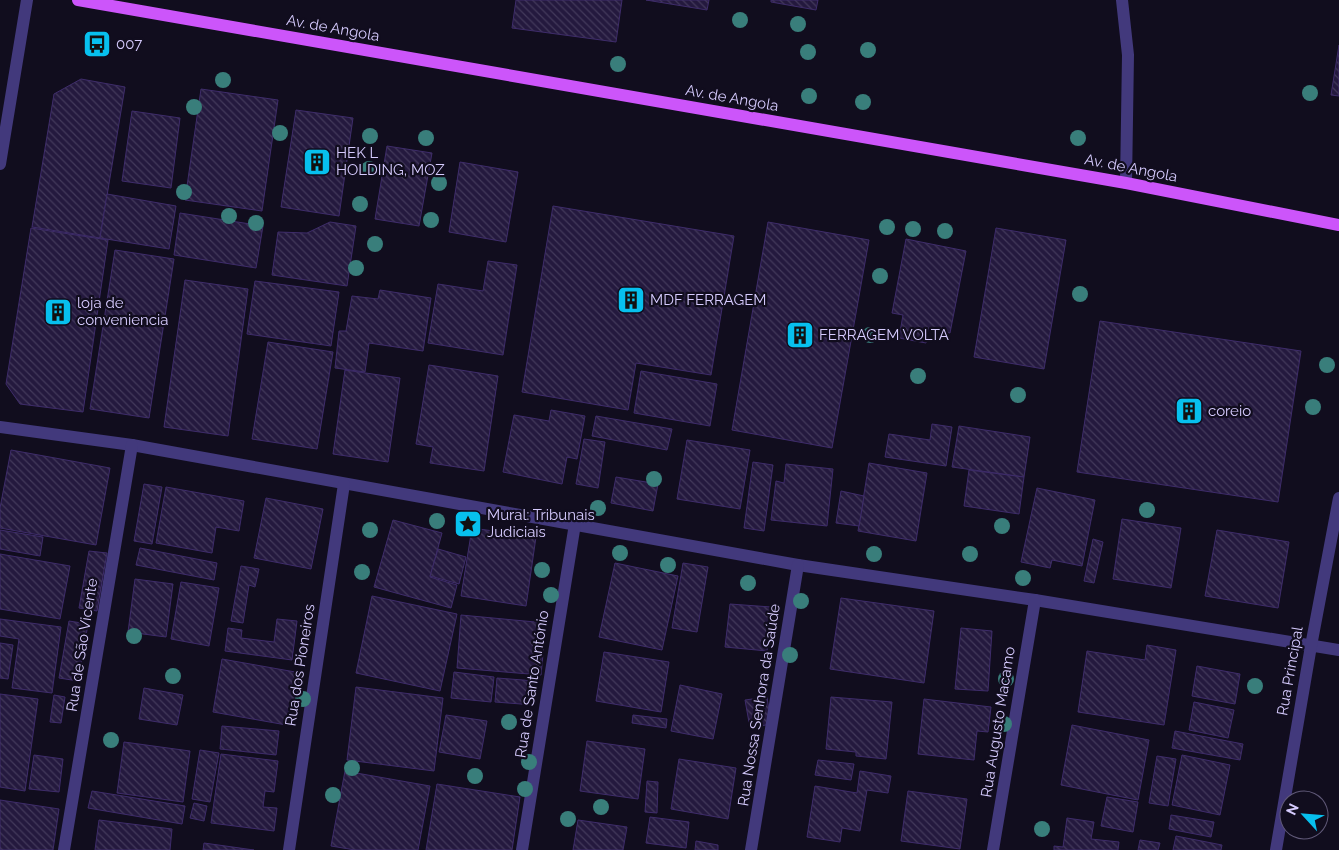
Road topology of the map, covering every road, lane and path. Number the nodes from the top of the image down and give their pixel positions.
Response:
1 (28, 0) edge
2 (78, 0) edge
3 (1122, 0) edge
4 (0, 164) edge
5 (1126, 183) junction
6 (1339, 225) edge
7 (0, 427) edge
8 (132, 445) junction
9 (344, 484) junction
10 (1339, 498) edge
11 (575, 524) junction
12 (798, 565) junction
13 (1035, 600) junction
14 (1311, 646) junction
15 (1339, 650) edge
16 (64, 850) edge
17 (289, 850) edge
18 (522, 850) edge
19 (751, 850) edge
20 (993, 850) edge
21 (1276, 850) edge

1 - 4 street
2 - 5 main road, Av. de Angola
3 - 5 street
5 - 6 main road, Av. de Angola
7 - 8 street
8 - 9 street
8 - 16 street, Rua de São Vicente
9 - 11 street
9 - 17 street, Rua dos Pioneiros
10 - 14 street, Rua Principal
11 - 12 street
11 - 18 street, Rua de Santo António
12 - 13 street
12 - 19 street, Rua Nossa Senhora da Saúde
13 - 14 street
13 - 20 street, Rua Augusto Macamo
14 - 15 street
14 - 21 street, Rua Principal

